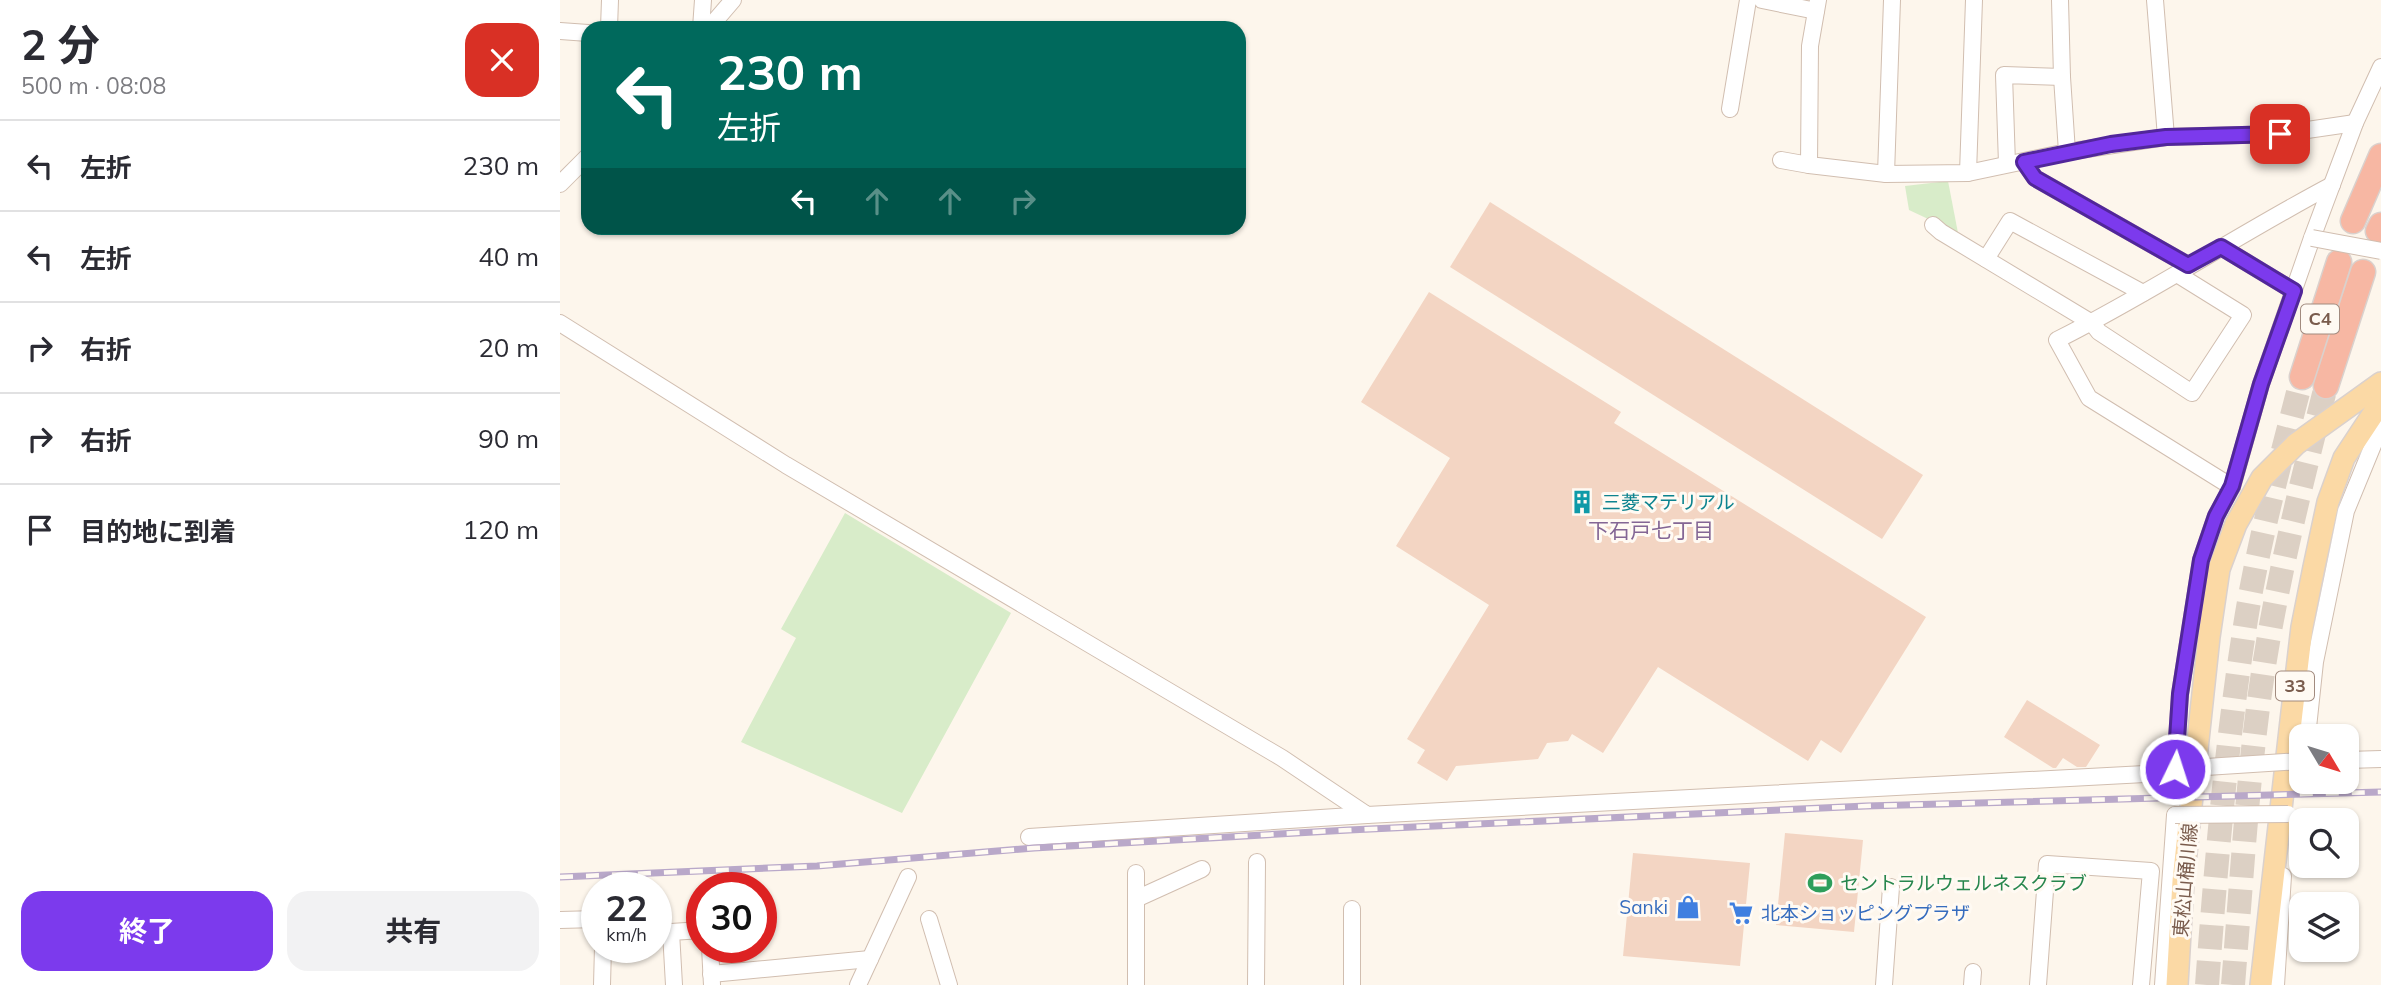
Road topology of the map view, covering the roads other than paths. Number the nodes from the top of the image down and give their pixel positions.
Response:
1 (610, 0) edge
2 (703, 0) edge
3 (733, 0) edge
4 (1748, 0) edge
5 (1762, 0) edge
6 (1892, 0) edge
7 (1974, 0) edge
8 (2059, 0) edge
9 (2155, 0) edge
10 (1817, 6) edge
11 (609, 21) edge
12 (702, 21) edge
13 (715, 21) edge
14 (560, 31) edge
15 (581, 32) edge
16 (2381, 67) edge
17 (2062, 77) junction
18 (1730, 109) dead end
19 (2355, 124) junction
20 (2166, 137) junction
21 (2067, 152) junction
22 (2381, 156) edge
23 (1781, 160) dead end
24 (2024, 162) junction
25 (581, 163) edge
26 (2007, 164) junction
27 (1809, 165) junction
28 (1968, 173) junction
29 (1886, 174) junction
30 (560, 184) edge
31 (2332, 185) junction
32 (2353, 221) dead end
33 (1933, 225) dead end
34 (2380, 236) edge
35 (2312, 238) junction
36 (2221, 247) junction
37 (1986, 259) junction
38 (2339, 261) dead end
39 (2183, 269) junction
40 (2364, 272) dead end
41 (2294, 291) junction
42 (2143, 293) junction
43 (560, 323) edge
44 (2092, 323) junction
45 (2301, 377) tunnel mouth
46 (2381, 383) edge
47 (2326, 386) tunnel mouth
48 (2377, 408) edge
49 (2232, 486) junction
50 (2308, 724) edge
51 (2381, 759) edge
52 (2359, 760) edge
53 (2289, 762) edge
54 (2175, 769) junction
55 (1367, 815) junction
56 (1029, 837) dead end
57 (1257, 862) dead end
58 (1202, 869) dead end
59 (2151, 871) junction
60 (1136, 873) dead end
61 (2171, 873) junction
62 (908, 877) dead end
63 (1891, 887) dead end
64 (1136, 899) junction
65 (1352, 909) dead end
66 (581, 919) edge
67 (929, 919) dead end
68 (560, 920) edge
69 (686, 931) edge
70 (870, 959) junction
71 (603, 963) edge
72 (711, 979) edge
73 (602, 985) edge
74 (674, 985) edge
75 (858, 985) edge
76 (948, 985) edge
77 (1136, 985) edge
78 (1256, 985) edge
79 (1352, 985) edge
80 (1884, 985) edge
81 (2038, 985) edge
82 (2141, 985) edge
83 (2163, 985) edge
84 (2177, 985) edge
85 (2262, 985) edge
86 (2276, 985) edge

1 - 11 street
2 - 12 street
3 - 13 street
4 - 18 street
5 - 10 street
6 - 29 street
7 - 28 street
8 - 17 street
9 - 20 street
10 - 27 street
14 - 15 street
16 - 19 street
17 - 21 street
17 - 26 street
19 - 20 street
19 - 31 street
20 - 21 street
21 - 24 street
22 - 32 highway
23 - 27 street
24 - 26 street
24 - 39 street
25 - 30 street
26 - 28 street
27 - 29 street
28 - 29 street
31 - 35 street
31 - 36 street
33 - 37 street
34 - 35 street, bridge
35 - 41 street
36 - 39 street
36 - 41 street
37 - 42 street
37 - 44 street
38 - 45 highway, C4
39 - 42 street
39 - 44 street
40 - 47 highway, C4
41 - 49 street
42 - 44 street
43 - 55 street
44 - 49 street
46 - 84 main road, 東松山桶川線
48 - 50 street, 33
48 - 85 main road, 33
49 - 54 street
51 - 52 street
53 - 54 street, bridge
54 - 55 street
55 - 56 street
57 - 78 street
58 - 64 street
59 - 61 street
59 - 81 street
59 - 82 street
60 - 64 street
61 - 83 street
61 - 86 street, bridge
62 - 70 street
63 - 80 street
64 - 77 street
65 - 79 street
66 - 68 street
67 - 76 street
69 - 74 street
70 - 72 street
70 - 75 street
71 - 73 street

